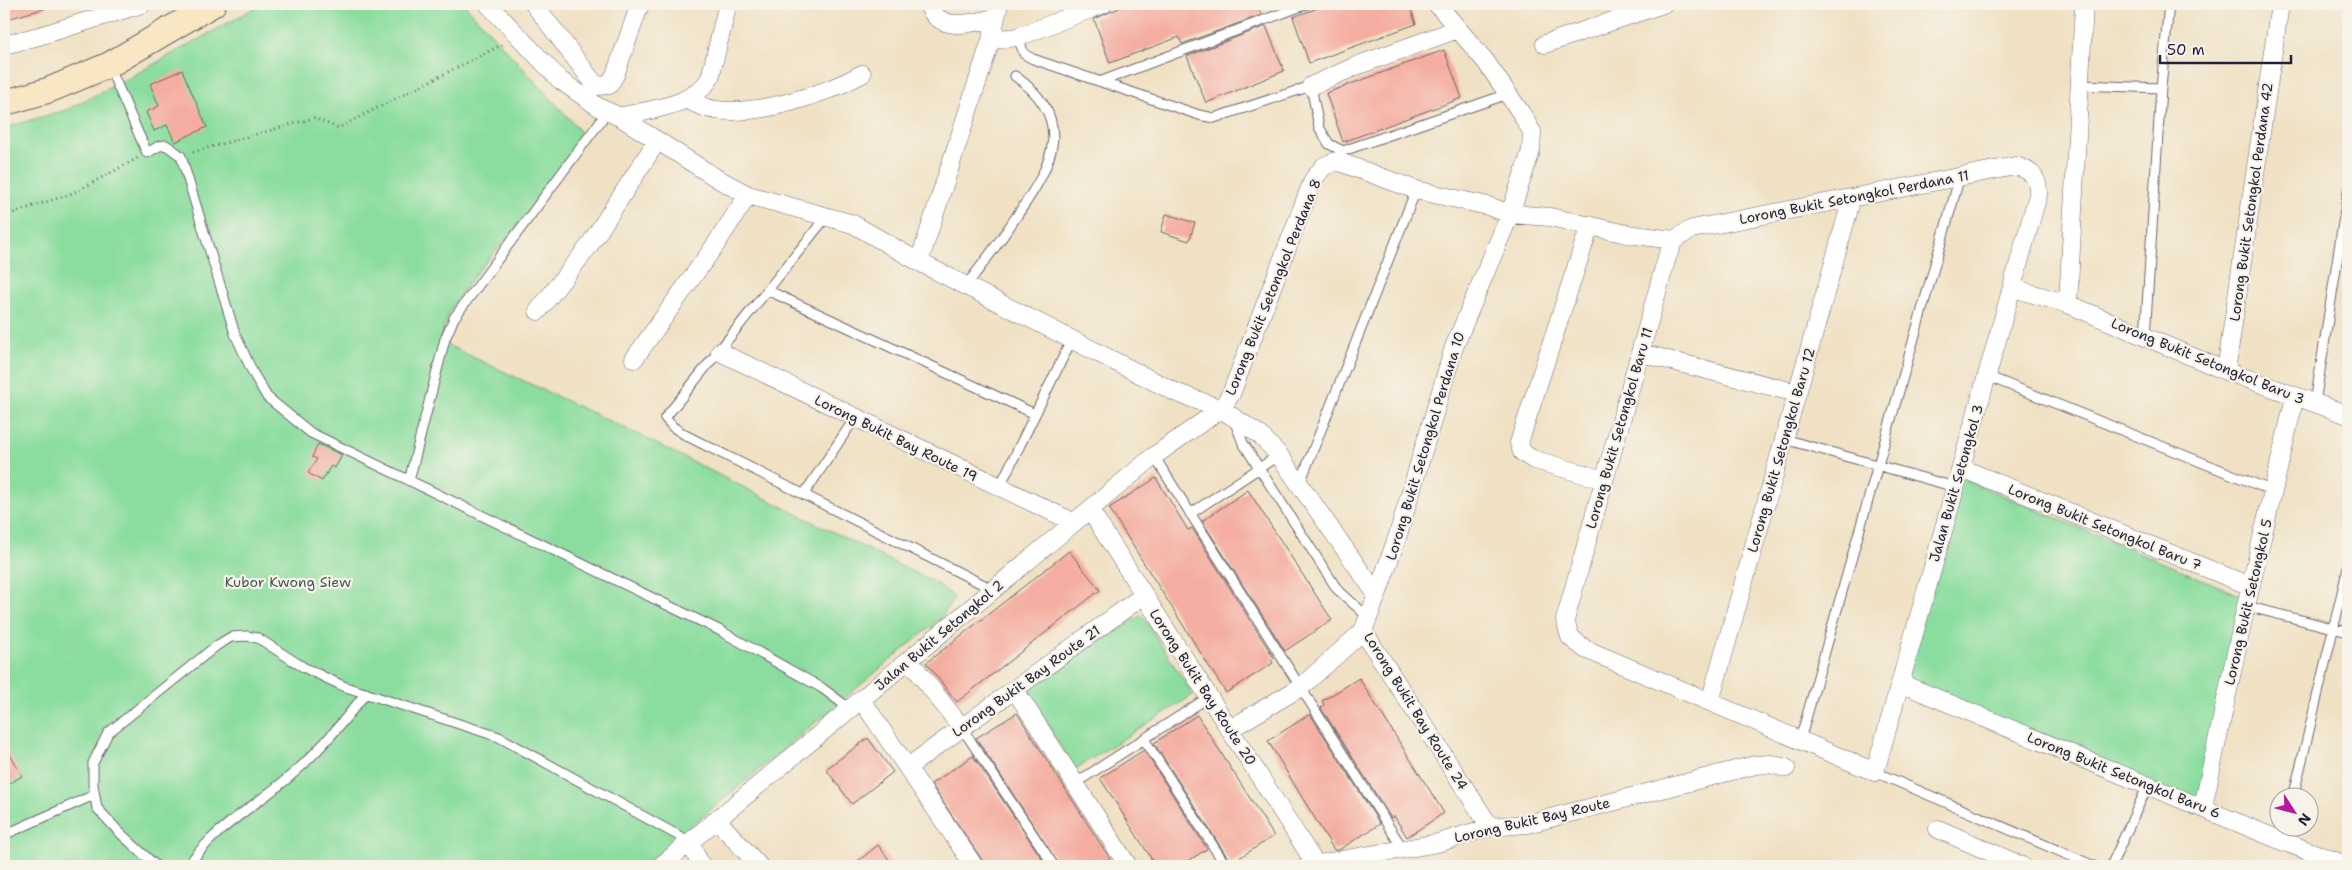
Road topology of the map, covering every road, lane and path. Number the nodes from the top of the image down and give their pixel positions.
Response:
1 (142, 4) edge
2 (213, 4) edge
3 (488, 4) edge
4 (534, 4) edge
5 (640, 4) edge
6 (928, 4) edge
7 (1103, 4) edge
8 (1307, 4) edge
9 (1437, 4) edge
10 (1663, 4) edge
11 (2084, 4) edge
12 (2169, 4) edge
13 (2280, 4) edge
14 (111, 9) edge
15 (726, 11) dead end
16 (997, 11) edge
17 (1458, 29) junction
18 (519, 36) junction
19 (1018, 37) junction
20 (990, 40) junction
21 (1545, 44) dead end
22 (4, 45) edge
23 (109, 65) junction
24 (862, 74) dead end
25 (1015, 76) dead end
26 (1102, 82) junction
27 (2080, 85) junction
28 (1311, 86) junction
29 (2161, 88) junction
30 (1508, 94) junction
31 (687, 100) junction
32 (4, 103) edge
33 (614, 114) junction
34 (657, 141) junction
35 (147, 154) junction
36 (181, 156) junction
37 (1960, 176) junction
38 (1416, 190) junction
39 (2348, 191) edge
40 (748, 195) junction
41 (2038, 195) joint
42 (1852, 198) junction
43 (1510, 214) junction
44 (4, 216) edge
45 (827, 216) junction
46 (1590, 225) junction
47 (1674, 240) junction
48 (920, 262) junction
49 (966, 286) junction
50 (2013, 288) junction
51 (767, 290) junction
52 (2068, 304) junction
53 (538, 311) dead end
54 (2145, 337) junction
55 (1072, 339) junction
56 (720, 352) junction
57 (1641, 353) junction
58 (634, 359) dead end
59 (2226, 371) junction
60 (1987, 376) junction
61 (1797, 393) junction
62 (2295, 397) junction
63 (2314, 403) junction
64 (1227, 413) junction
65 (1035, 414) junction
66 (2348, 415) edge
67 (855, 418) junction
68 (1784, 439) junction
69 (1279, 455) junction
70 (1154, 456) junction
71 (1878, 465) junction
72 (1259, 468) junction
73 (1961, 468) junction
74 (1604, 480) junction
75 (409, 481) junction
76 (1300, 484) junction
77 (1956, 487) junction
78 (999, 488) junction
79 (2273, 491) junction
80 (804, 494) junction
81 (1090, 510) junction
82 (1190, 514) junction
83 (1073, 522) junction
84 (2348, 567) edge
85 (2250, 586) junction
86 (994, 590) junction
87 (1377, 595) junction
88 (1144, 596) junction
89 (2246, 606) junction
90 (1366, 624) junction
91 (2334, 628) junction
92 (2348, 632) edge
93 (909, 660) junction
94 (1900, 683) junction
95 (1301, 688) junction
96 (1015, 690) junction
97 (366, 693) junction
98 (1209, 697) junction
99 (1710, 702) junction
100 (856, 704) junction
101 (962, 728) junction
102 (1230, 729) junction
103 (1144, 739) junction
104 (1800, 740) junction
105 (908, 767) junction
106 (1786, 768) dead end
107 (1875, 772) junction
108 (1074, 784) junction
109 (2148, 785) junction
110 (2295, 788) edge
111 (94, 795) junction
112 (2203, 807) junction
113 (717, 820) junction
114 (1490, 827) junction
115 (1938, 829) dead end
116 (2270, 829) edge
117 (4, 835) edge
118 (2292, 838) edge
119 (690, 842) junction
120 (1403, 849) junction
121 (1312, 865) edge
122 (2015, 865) edge
123 (156, 866) edge
124 (188, 866) edge
125 (661, 866) edge
126 (701, 866) edge
127 (759, 866) edge
128 (974, 866) edge
129 (1054, 866) edge
130 (1128, 866) edge
131 (1226, 866) edge
132 (2094, 866) edge
133 (2111, 866) edge
134 (2348, 866) edge

1 - 14 street
2 - 23 street
3 - 18 street
4 - 5 street
6 - 16 street
7 - 19 street
8 - 26 lane
9 - 17 street, Lorong Bukit Setongkol Perdana 10
10 - 21 street
11 - 27 street
12 - 29 lane
13 - 59 street, Lorong Bukit Setongkol Perdana 42
14 - 22 street
15 - 31 street
16 - 20 street
17 - 28 street
17 - 30 street, Lorong Bukit Setongkol Perdana 10
18 - 33 street
18 - 36 path
19 - 20 street
19 - 26 lane
20 - 48 street
23 - 32 street
23 - 35 lane
24 - 31 street
25 - 49 lane
26 - 28 lane
27 - 29 lane
27 - 52 street
28 - 30 lane
29 - 54 lane
30 - 43 street, Lorong Bukit Setongkol Perdana 10
31 - 33 street
33 - 34 street
33 - 75 lane
34 - 40 street
34 - 53 street
35 - 36 lane
35 - 44 path
36 - 75 lane
37 - 41 street, Lorong Bukit Setongkol Perdana 11
37 - 42 street, Lorong Bukit Setongkol Perdana 11
37 - 71 lane
38 - 43 street, Lorong Bukit Setongkol Perdana 8
38 - 64 street, Lorong Bukit Setongkol Perdana 8
38 - 76 lane
39 - 63 lane
40 - 45 street
40 - 58 street
41 - 50 street, Jalan Bukit Setongkol 3
42 - 47 street, Lorong Bukit Setongkol Perdana 11
42 - 61 street, Lorong Bukit Setongkol Baru 12
43 - 46 street, Lorong Bukit Setongkol Perdana 8
43 - 87 street, Lorong Bukit Setongkol Perdana 10
45 - 48 street
45 - 51 lane
46 - 47 street, Lorong Bukit Setongkol Perdana 8
46 - 74 street
47 - 57 street, Lorong Bukit Setongkol Baru 11
48 - 49 street
49 - 55 street
50 - 52 street, Lorong Bukit Setongkol Baru 3
50 - 60 street, Jalan Bukit Setongkol 3
51 - 56 lane
51 - 65 lane
52 - 54 street, Lorong Bukit Setongkol Baru 3
54 - 59 street, Lorong Bukit Setongkol Baru 3
55 - 64 street
55 - 65 lane
56 - 67 street, Lorong Bukit Bay Route 19
56 - 80 lane
57 - 61 street
57 - 74 street, Lorong Bukit Setongkol Baru 11
59 - 62 street, Lorong Bukit Setongkol Baru 3
60 - 73 street, Jalan Bukit Setongkol 3
60 - 79 lane
61 - 68 street, Lorong Bukit Setongkol Baru 12
62 - 63 street, Lorong Bukit Setongkol Baru 3
62 - 79 street, Lorong Bukit Setongkol 5
63 - 66 street, Lorong Bukit Setongkol Baru 3
64 - 69 street
64 - 70 street, Jalan Bukit Setongkol 2
64 - 72 lane
65 - 78 lane
67 - 78 street, Lorong Bukit Bay Route 19
67 - 80 lane
68 - 71 lane
68 - 99 street, Lorong Bukit Setongkol Baru 12
69 - 72 lane
69 - 76 street
70 - 81 street, Jalan Bukit Setongkol 2
70 - 82 lane
71 - 77 lane
71 - 104 lane
72 - 82 lane
72 - 90 lane
73 - 77 street, Jalan Bukit Setongkol 3
73 - 85 street, Lorong Bukit Setongkol Baru 7
74 - 99 street, Lorong Bukit Setongkol Baru 11
75 - 100 lane
76 - 87 street
77 - 94 street, Jalan Bukit Setongkol 3
78 - 83 street, Lorong Bukit Bay Route 19
79 - 85 street, Lorong Bukit Setongkol 5
80 - 86 lane
81 - 83 street, Jalan Bukit Setongkol 2
81 - 88 street, Lorong Bukit Bay Route 20
82 - 95 lane
83 - 86 street, Jalan Bukit Setongkol 2
84 - 91 lane
85 - 89 street, Lorong Bukit Setongkol 5
86 - 93 street, Jalan Bukit Setongkol 2
87 - 90 street, Lorong Bukit Bay Route 24
88 - 96 street, Lorong Bukit Bay Route 21
88 - 98 street, Lorong Bukit Bay Route 20
89 - 91 lane
89 - 112 street, Lorong Bukit Setongkol 5
90 - 95 street
90 - 114 street, Lorong Bukit Bay Route 24
91 - 92 lane
91 - 110 lane
93 - 100 street, Jalan Bukit Setongkol 2
93 - 101 street
94 - 107 street, Jalan Bukit Setongkol 3
94 - 109 street, Lorong Bukit Setongkol Baru 6
95 - 102 street
95 - 120 lane
96 - 101 street, Lorong Bukit Bay Route 21
96 - 108 street
97 - 111 lane
97 - 119 lane
97 - 124 lane
98 - 102 street, Lorong Bukit Bay Route 20
98 - 103 lane
99 - 104 street
100 - 105 street
100 - 113 street, Jalan Bukit Setongkol 2
101 - 105 street, Lorong Bukit Bay Route 21
101 - 129 lane
102 - 121 street, Lorong Bukit Bay Route 20
103 - 108 lane
103 - 131 lane
104 - 107 street
105 - 128 street
106 - 114 street, Lorong Bukit Bay Route
107 - 132 lane
108 - 130 street
109 - 112 street, Lorong Bukit Setongkol Baru 6
109 - 133 lane
111 - 117 lane
111 - 123 lane
112 - 116 street, Lorong Bukit Setongkol Baru 6
113 - 119 street, Jalan Bukit Setongkol 2
113 - 127 street
114 - 120 street, Lorong Bukit Bay Route
115 - 122 street
118 - 134 street, Lorong Bukit Setongkol Baru 6
119 - 125 street, Jalan Bukit Setongkol 2
119 - 126 street
120 - 121 street, Lorong Bukit Bay Route

